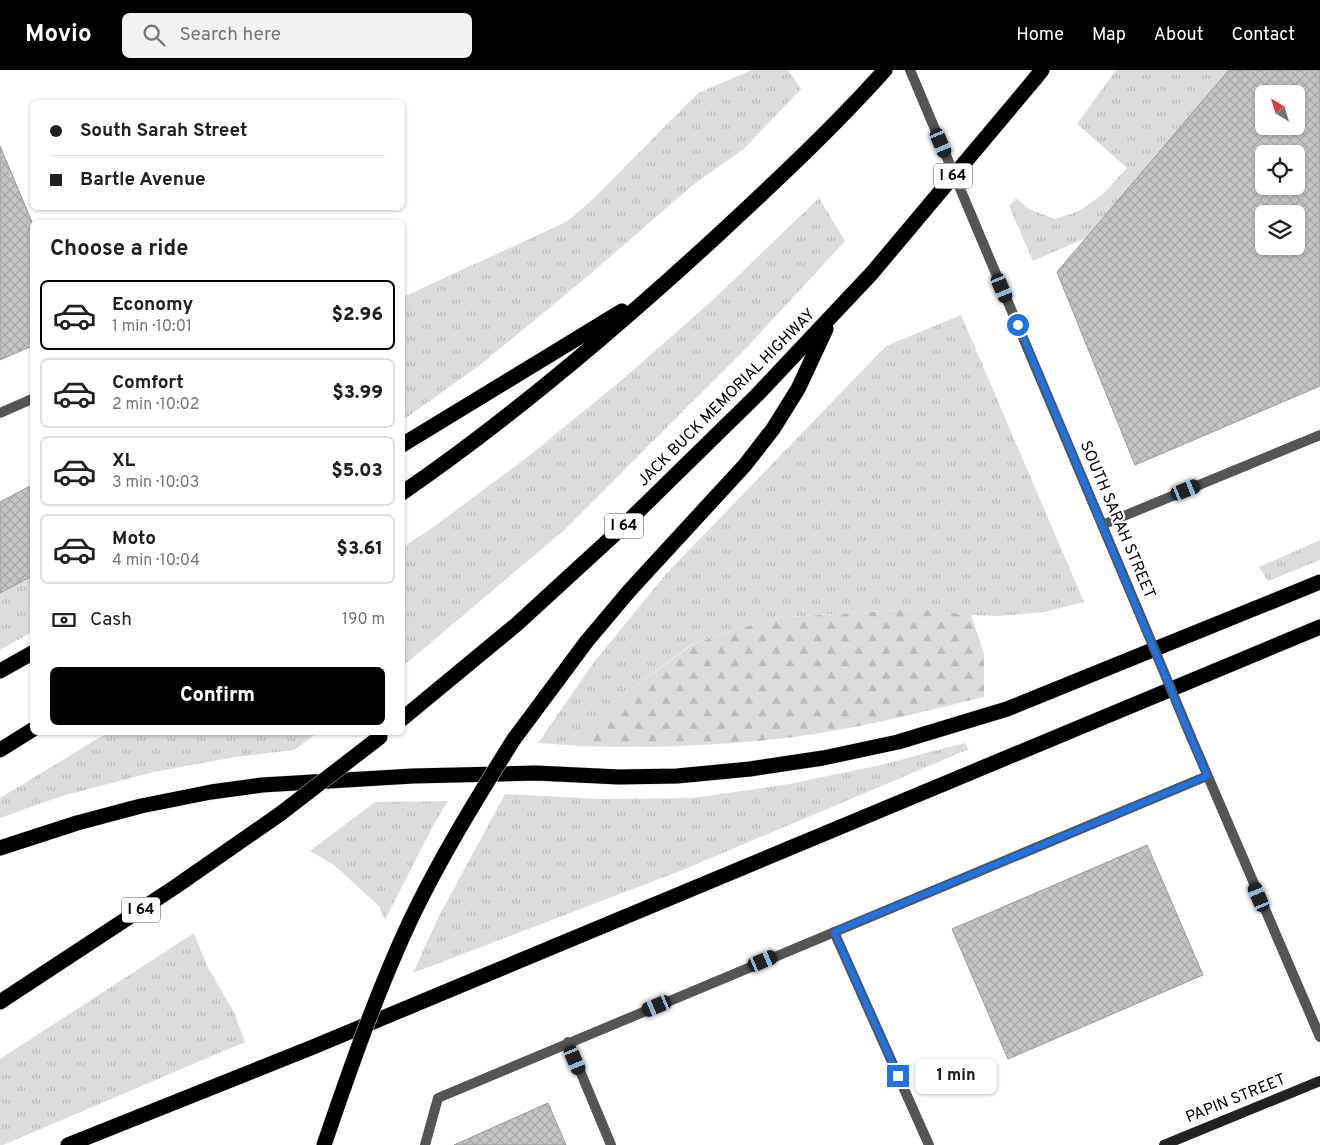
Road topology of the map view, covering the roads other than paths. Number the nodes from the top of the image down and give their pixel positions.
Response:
1 (885, 70) edge
2 (910, 70) edge
3 (1038, 75) edge
4 (660, 289) junction
5 (832, 318) junction
6 (30, 400) edge
7 (0, 413) edge
8 (1320, 435) edge
9 (405, 443) edge
10 (405, 492) edge
11 (1102, 525) junction
12 (1320, 582) edge
13 (1320, 627) edge
14 (30, 654) edge
15 (0, 671) edge
16 (405, 717) edge
17 (30, 731) edge
18 (383, 735) edge
19 (0, 750) edge
20 (1207, 776) junction
21 (0, 848) edge
22 (834, 932) junction
23 (0, 1002) edge
24 (1320, 1037) edge
25 (568, 1042) junction
26 (1320, 1081) edge
27 (68, 1145) edge
28 (324, 1145) edge
29 (425, 1145) edge
30 (611, 1145) edge
31 (929, 1145) edge
32 (1164, 1145) edge

1 - 4 highway
2 - 11 street, SOUTH SARAH STREET
3 - 5 highway, JACK BUCK MEMORIAL HIGHWAY / I 64, bridge
4 - 9 highway
4 - 10 highway
5 - 16 highway, JACK BUCK MEMORIAL HIGHWAY / I 64
5 - 28 highway, bridge
6 - 7 street
8 - 11 street
11 - 20 street, SOUTH SARAH STREET, bridge
12 - 21 highway
13 - 27 highway
14 - 15 highway
17 - 19 highway
18 - 23 highway, I 64, bridge
20 - 22 street
20 - 24 street, SOUTH SARAH STREET
22 - 25 street
22 - 31 street
25 - 29 street
25 - 30 street
26 - 32 street, PAPIN STREET

